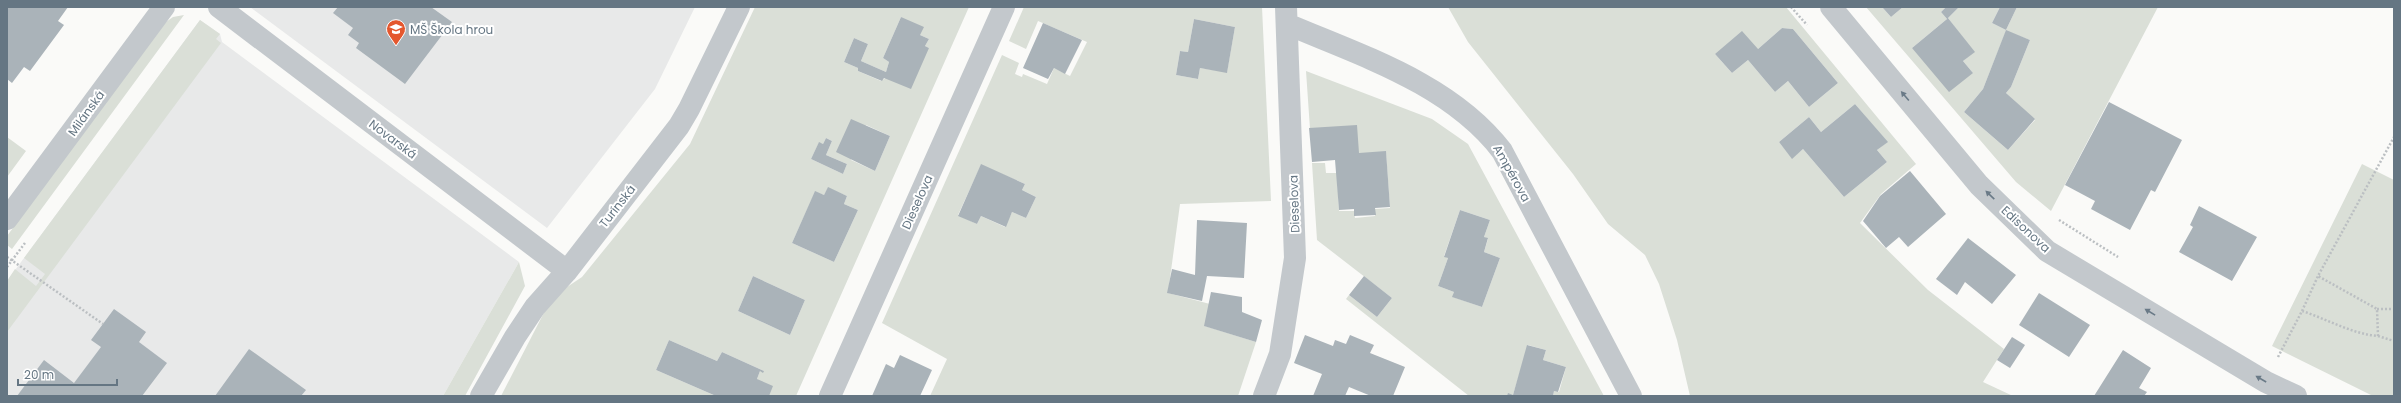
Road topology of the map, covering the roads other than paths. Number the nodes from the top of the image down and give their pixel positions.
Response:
1 (164, 7) edge
2 (219, 7) edge
3 (738, 7) edge
4 (1004, 7) edge
5 (1831, 7) edge
6 (1287, 16) edge
7 (7, 219) edge
8 (567, 271) junction
9 (481, 396) edge
10 (830, 396) edge
11 (1264, 396) edge
12 (1631, 396) edge
13 (2296, 396) edge

1 - 7 street, Milánská
2 - 8 street, Novarská
3 - 8 street, Turínská
4 - 10 street, Dieselova
13 -> 5 street, Edisonova
6 - 11 street, Dieselova
6 - 12 street, Ampérova
8 - 9 street, Turínská

